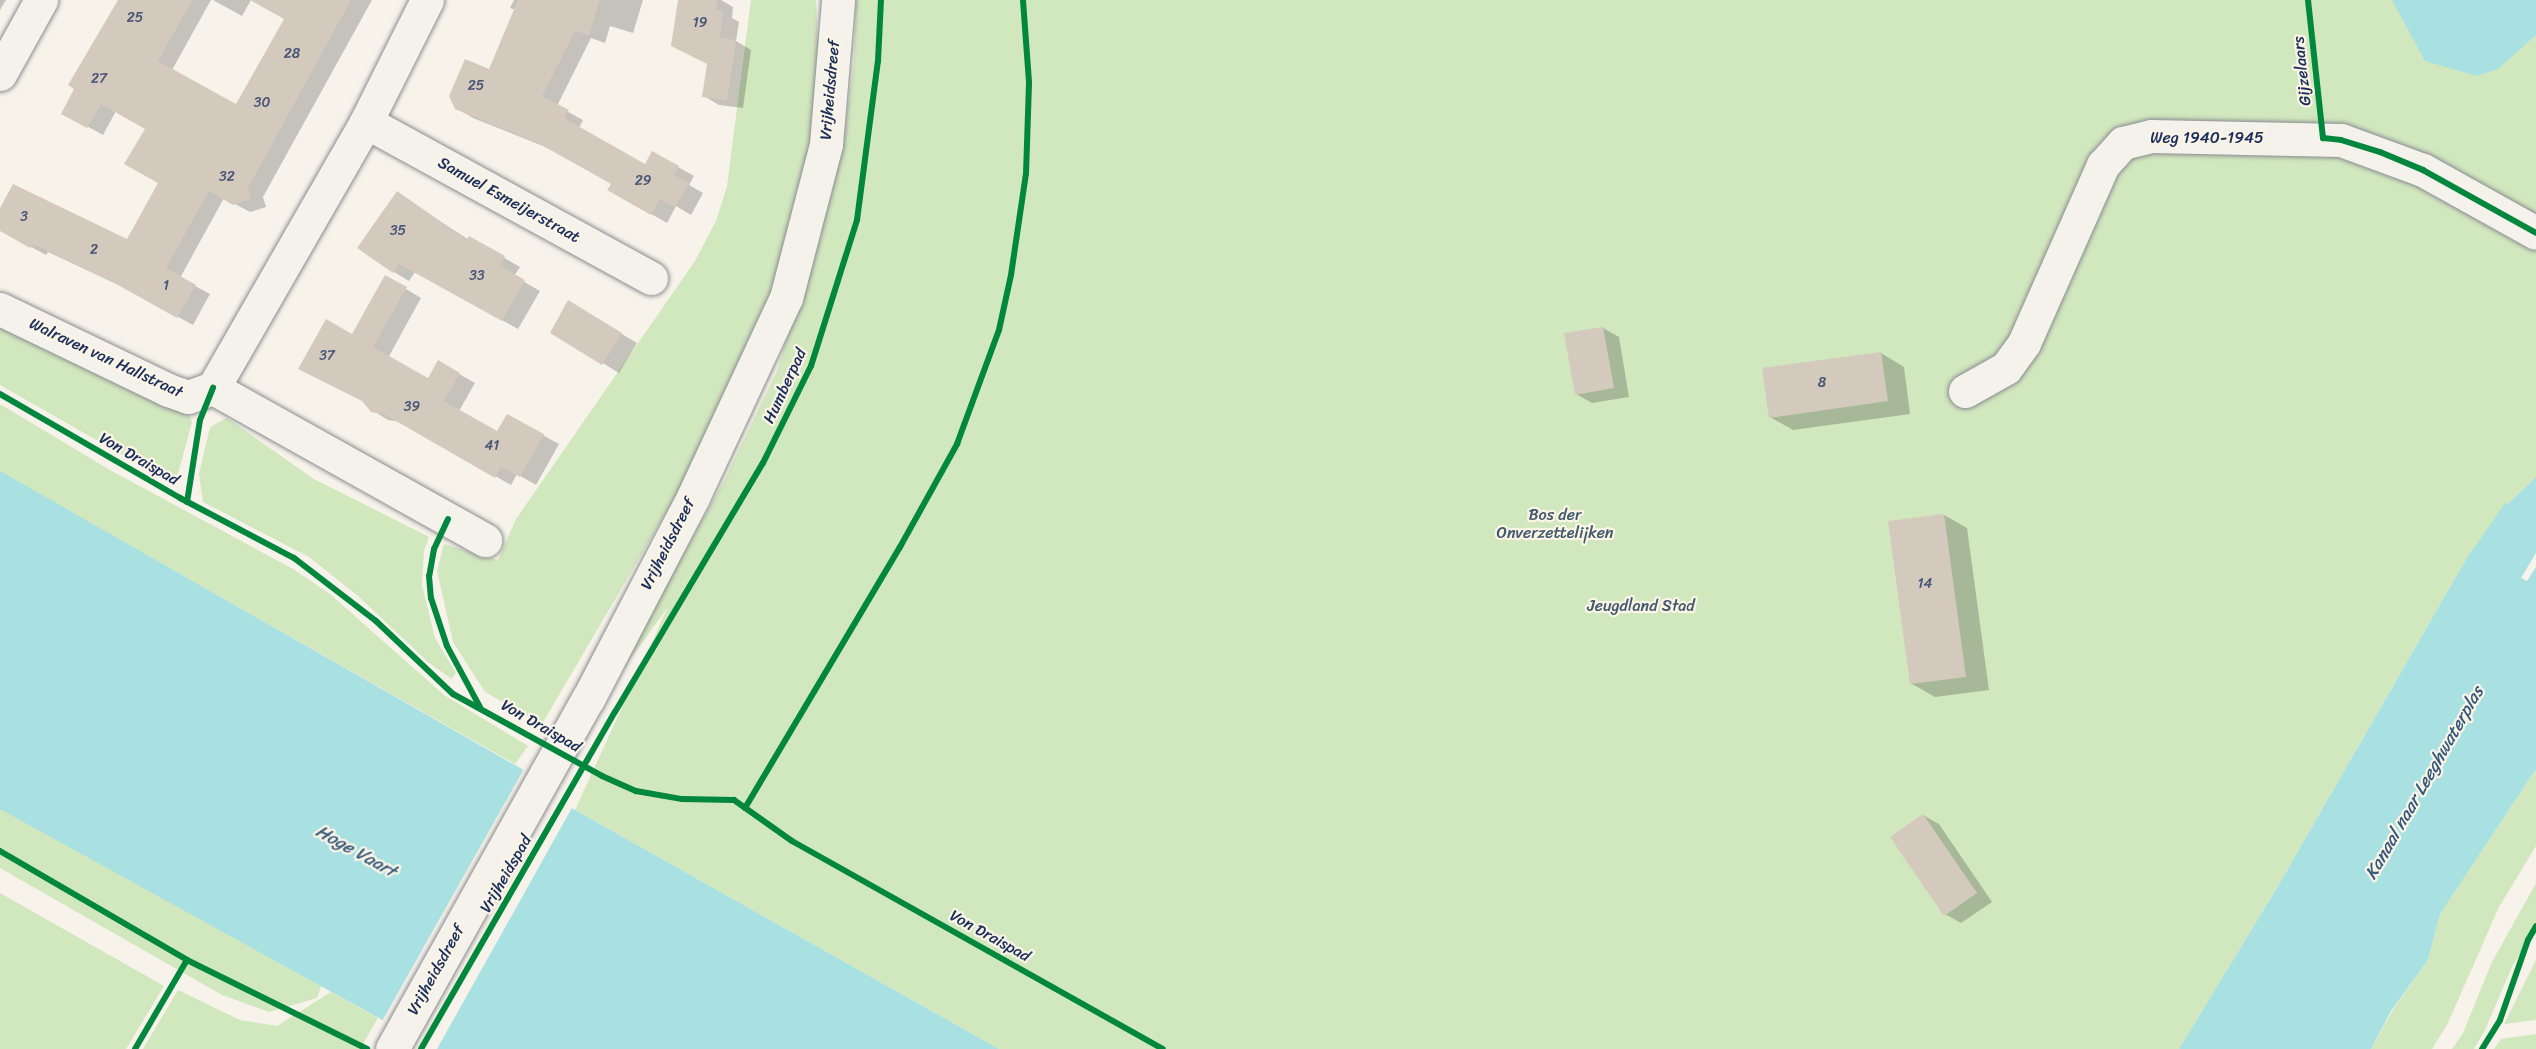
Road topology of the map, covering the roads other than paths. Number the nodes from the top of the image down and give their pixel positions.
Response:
1 (41, 0) edge
2 (427, 0) edge
3 (838, 0) edge
4 (0, 74) edge
5 (366, 122) junction
6 (2536, 233) edge
7 (651, 278) dead end
8 (0, 309) edge
9 (213, 388) junction
10 (1965, 391) dead end
11 (485, 540) dead end
12 (392, 1049) edge

1 - 4 street
2 - 5 street
3 - 12 street, Vrijheidsdreef
5 - 7 street, Samuel Esmeijerstraat
5 - 9 street
6 - 10 street, Weg 1940-1945
8 - 9 street, Walraven van Hallstraat
9 - 11 street

